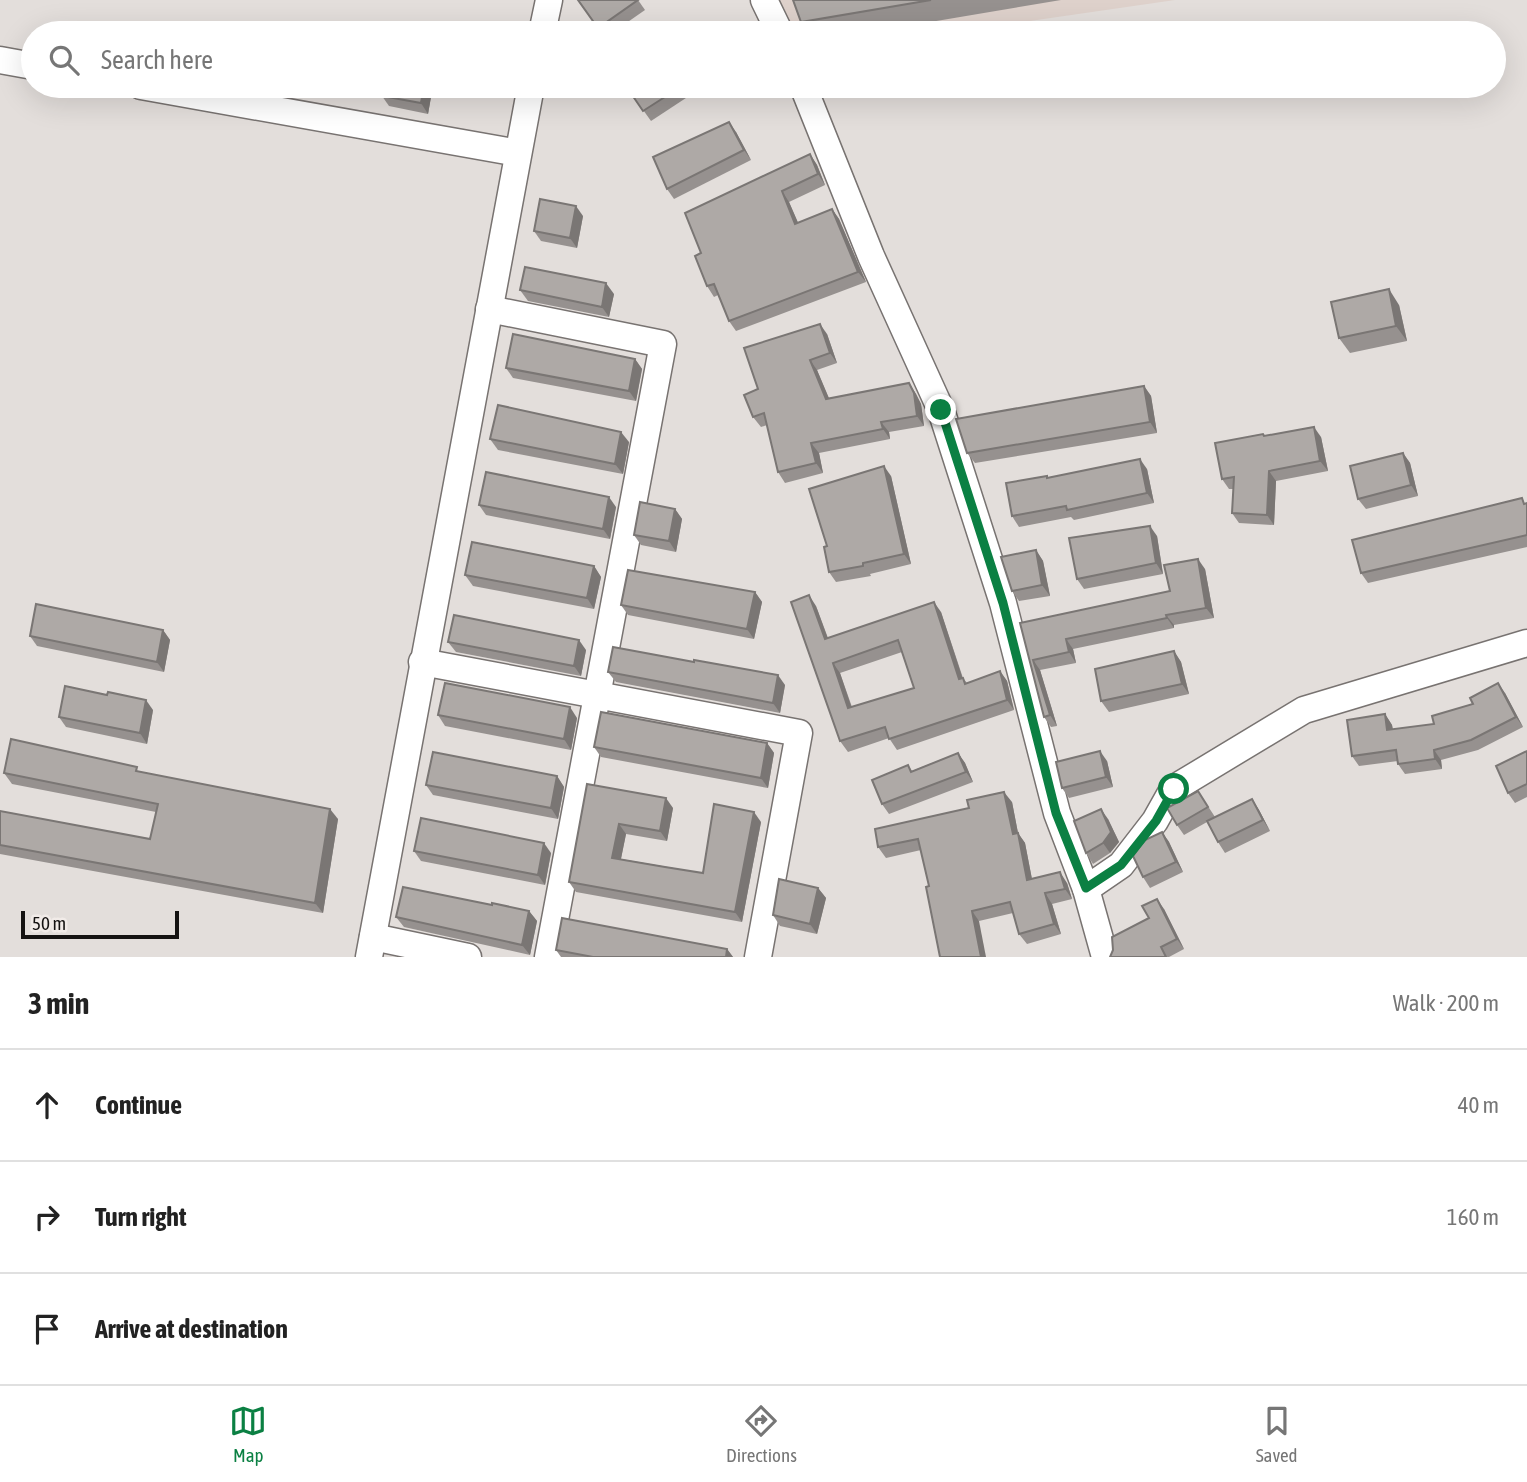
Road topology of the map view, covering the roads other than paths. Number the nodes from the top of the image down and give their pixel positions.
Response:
1 (549, 0) edge
2 (764, 0) edge
3 (545, 21) edge
4 (774, 21) edge
5 (0, 60) edge
6 (21, 64) edge
7 (209, 98) edge
8 (529, 98) edge
9 (808, 98) edge
10 (518, 153) junction
11 (489, 309) junction
12 (1527, 643) edge
13 (422, 662) junction
14 (597, 696) junction
15 (1086, 888) junction
16 (371, 947) edge
17 (468, 957) edge
18 (548, 957) edge
19 (758, 957) edge
20 (1105, 957) edge

1 - 3 street
2 - 4 street
5 - 6 street
7 - 10 street
8 - 10 street
9 - 15 street
10 - 11 street
11 - 13 street
11 - 14 street
12 - 15 street
13 - 14 street
13 - 16 street
14 - 18 street
14 - 19 street
15 - 20 street
16 - 17 street

